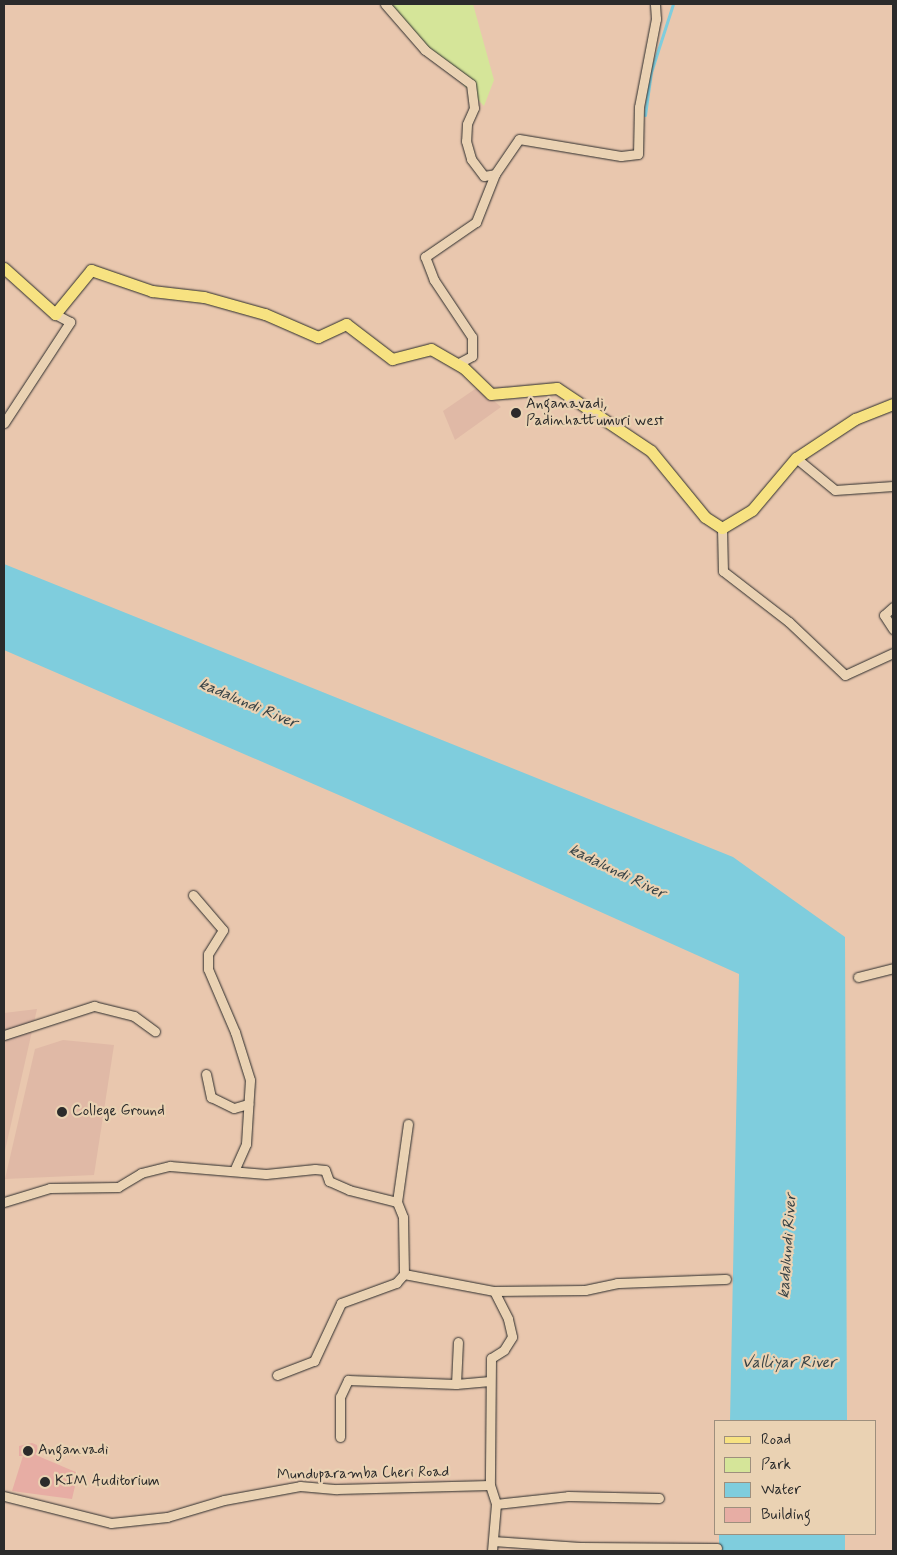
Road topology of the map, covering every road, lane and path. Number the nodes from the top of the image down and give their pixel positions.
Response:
1 (385, 4) edge
2 (655, 4) edge
3 (495, 174) junction
4 (4, 268) edge
5 (55, 314) junction
6 (457, 364) junction
7 (893, 404) edge
8 (4, 423) edge
9 (796, 458) junction
10 (893, 486) edge
11 (722, 528) junction
12 (893, 606) edge
13 (893, 629) edge
14 (893, 653) edge
15 (193, 896) dead end
16 (893, 968) edge
17 (858, 977) dead end
18 (155, 1030) dead end
19 (4, 1034) edge
20 (206, 1074) dead end
21 (248, 1104) junction
22 (408, 1124) dead end
23 (235, 1170) junction
24 (4, 1202) edge
25 (397, 1202) junction
26 (404, 1274) junction
27 (726, 1278) dead end
28 (494, 1290) junction
29 (458, 1342) dead end
30 (276, 1375) dead end
31 (490, 1381) junction
32 (456, 1384) junction
33 (340, 1437) dead end
34 (490, 1485) junction
35 (4, 1496) edge
36 (659, 1498) dead end
37 (496, 1504) junction
38 (493, 1541) junction
39 (717, 1548) dead end
40 (492, 1551) edge

1 - 3 street
2 - 3 street
3 - 6 street
4 - 5 main road
5 - 6 main road
5 - 8 street
6 - 11 main road
7 - 9 main road
9 - 10 street
9 - 11 main road
11 - 14 street
12 - 13 street
15 - 21 street
16 - 17 street
18 - 19 street
20 - 21 street
21 - 23 street
22 - 25 street
23 - 24 street
23 - 25 street
25 - 26 street
26 - 28 street
26 - 30 street
27 - 28 street
28 - 31 street
29 - 32 street
31 - 32 street
31 - 34 street
32 - 33 street
34 - 35 street, Munduparamba Cheri Road
34 - 37 street
36 - 37 street
37 - 38 street
38 - 39 street
38 - 40 street

